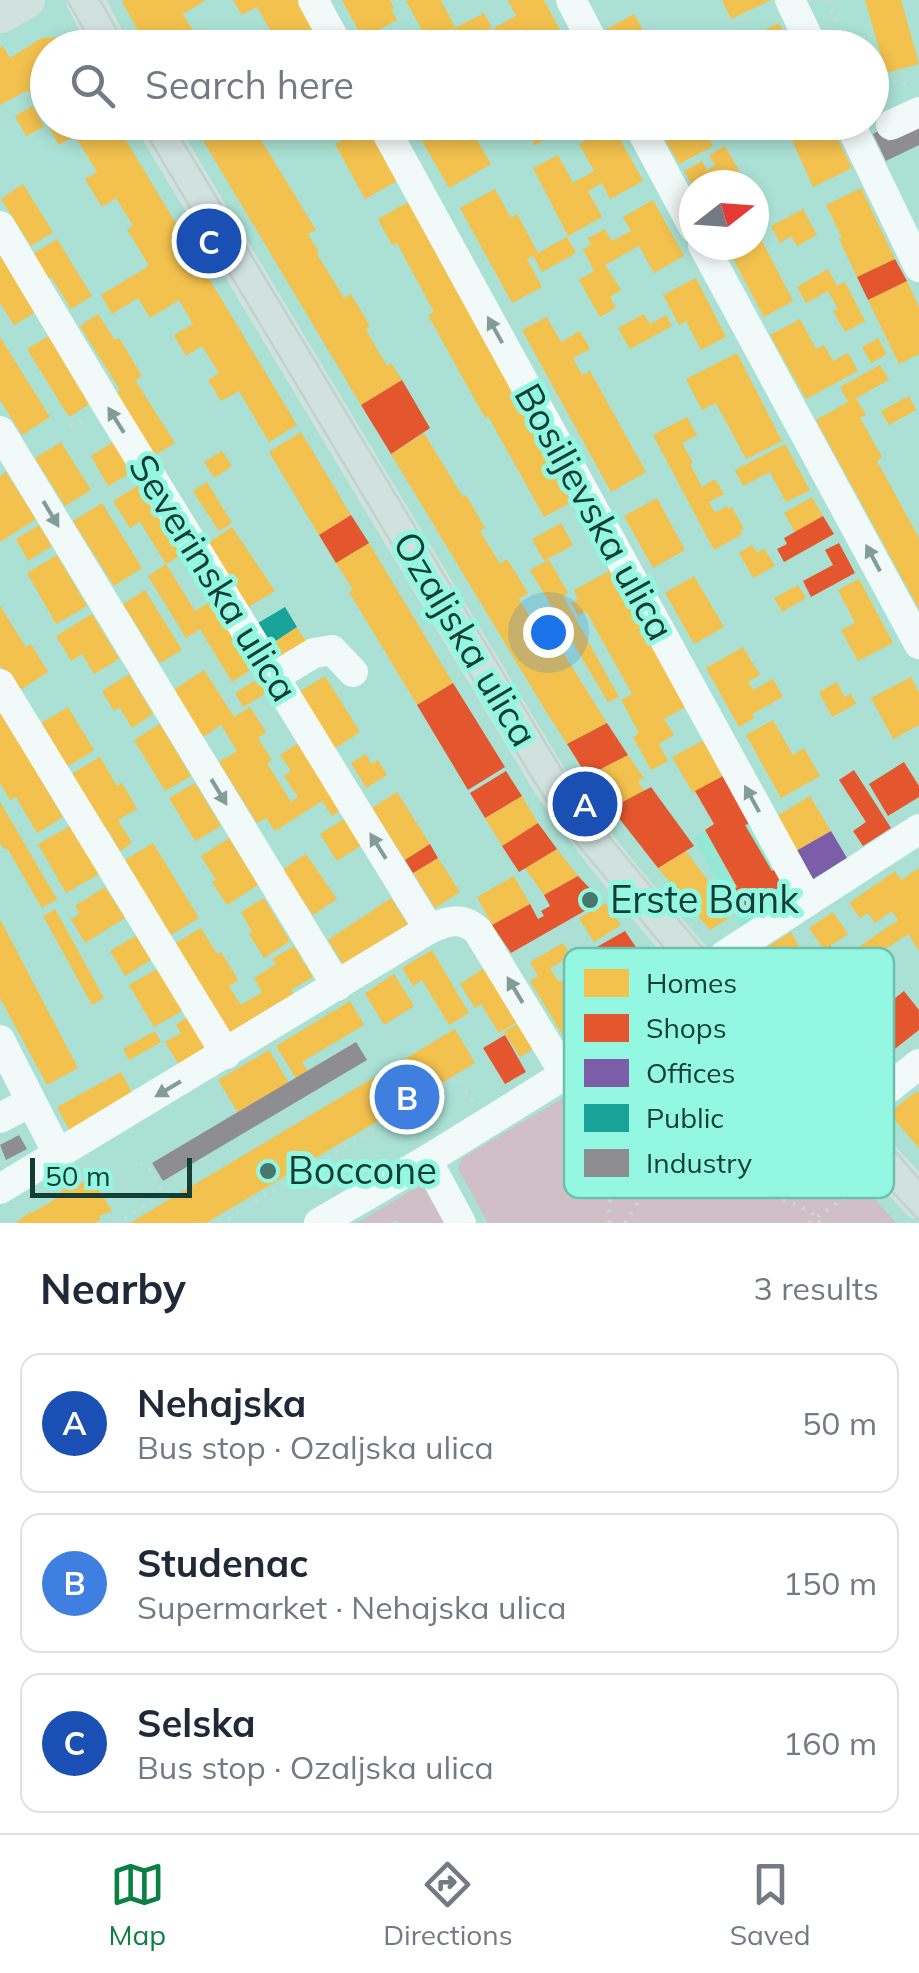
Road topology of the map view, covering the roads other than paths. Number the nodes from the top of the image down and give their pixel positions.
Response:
1 (26, 0) edge
2 (85, 0) edge
3 (313, 0) edge
4 (570, 0) edge
5 (790, 0) edge
6 (0, 14) edge
7 (101, 30) edge
8 (330, 30) edge
9 (586, 30) edge
10 (804, 30) edge
11 (919, 112) edge
12 (891, 124) dead end
13 (165, 140) edge
14 (391, 140) edge
15 (647, 140) edge
16 (858, 140) edge
17 (679, 200) edge
18 (0, 226) edge
19 (711, 260) edge
20 (919, 267) edge
21 (0, 431) edge
22 (919, 644) edge
23 (353, 672) dead end
24 (274, 677) junction
25 (0, 684) edge
26 (919, 828) edge
27 (808, 901) junction
28 (429, 929) junction
29 (684, 948) edge
30 (735, 948) edge
31 (336, 986) junction
32 (0, 1040) edge
33 (226, 1054) junction
34 (919, 1064) edge
35 (564, 1072) edge
36 (564, 1075) edge
37 (894, 1084) edge
38 (31, 1102) junction
39 (0, 1118) edge
40 (59, 1156) junction
41 (427, 1160) junction
42 (894, 1173) edge
43 (0, 1190) edge
44 (919, 1200) edge
45 (319, 1223) edge
46 (461, 1223) edge

1 - 6 main road
2 - 7 main road
3 - 8 street
4 - 9 street
5 - 10 street
11 - 12 street
13 - 29 main road, Ozaljska ulica
27 -> 14 street, Bosiljevska ulica
15 - 17 street
16 - 20 street
24 -> 18 street, Severinska ulica
22 -> 19 street
21 -> 31 street
23 - 24 street
28 -> 24 street, Severinska ulica
25 - 33 street
26 - 27 street
27 - 30 street
28 - 31 street
35 -> 28 street
31 - 33 street
32 - 38 street
33 -> 40 street
34 - 37 street
36 - 41 street
38 - 39 street
38 - 40 street
40 - 43 street
41 - 45 street
41 - 46 street
42 - 44 main road, Ozaljska ulica

